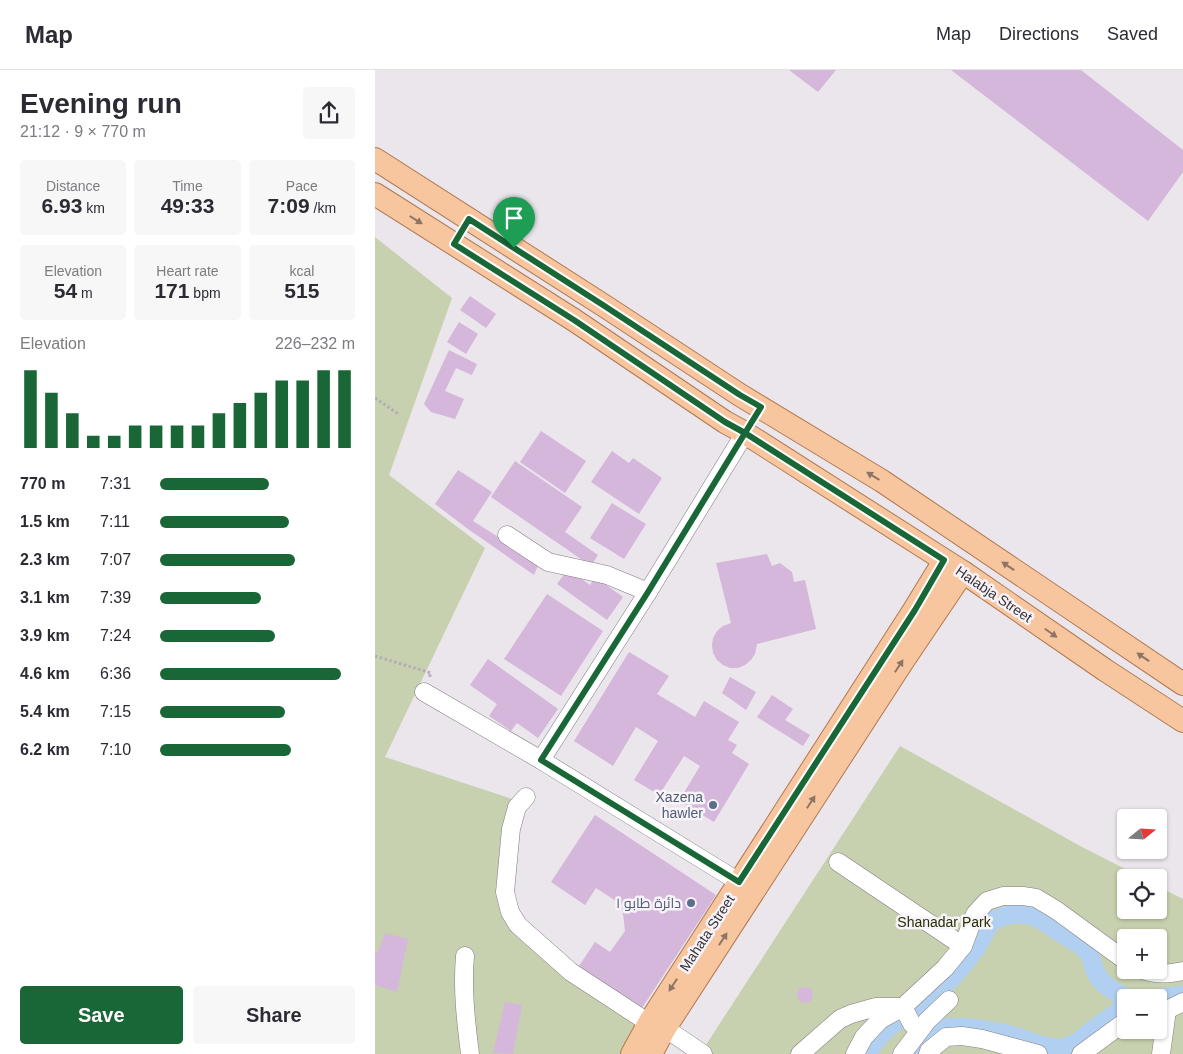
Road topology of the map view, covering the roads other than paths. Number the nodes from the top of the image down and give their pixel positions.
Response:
1 (375, 159) edge
2 (375, 194) edge
3 (469, 219) junction
4 (454, 244) junction
5 (761, 407) junction
6 (745, 433) junction
7 (507, 535) dead end
8 (954, 566) junction
9 (648, 592) junction
10 (1183, 684) edge
11 (424, 692) road end
12 (1183, 721) edge
13 (541, 760) junction
14 (526, 797) dead end
15 (838, 862) dead end
16 (739, 882) junction
17 (963, 946) junction
18 (1117, 954) edge
19 (465, 956) dead end
20 (1183, 971) edge
21 (1167, 973) edge
22 (949, 1000) dead end
23 (903, 1007) junction
24 (1170, 1007) edge
25 (657, 1025) junction
26 (915, 1027) junction
27 (1117, 1027) edge
28 (471, 1054) edge
29 (632, 1054) edge
30 (651, 1054) edge
31 (703, 1054) edge
32 (800, 1054) edge
33 (855, 1054) edge
34 (902, 1054) edge
35 (928, 1054) edge
36 (1038, 1054) edge
37 (1081, 1054) edge
38 (1161, 1054) edge

1 - 3 main road
2 -> 4 main road, Halabja Street
3 - 4 main road
3 - 5 main road
4 - 6 main road, Halabja Street
5 - 6 main road
10 -> 5 main road
6 - 8 main road, Halabja Street
6 - 9 street
7 - 9 street
8 -> 12 main road, Halabja Street
8 - 16 main road, Mahata Street
25 -> 8 main road, Mahata Street
9 - 13 street
11 - 13 street
13 - 16 street
14 - 25 street
15 - 17 street
16 -> 25 main road, Mahata Street
17 - 18 street
17 - 23 street
19 - 28 street
20 - 21 street
22 - 26 street
23 - 26 street
23 - 32 street
23 - 33 street
24 - 38 street
25 - 29 main road, Mahata Street
25 - 30 main road, Mahata Street
25 - 31 street
26 - 34 street
27 - 37 street
35 - 36 street

